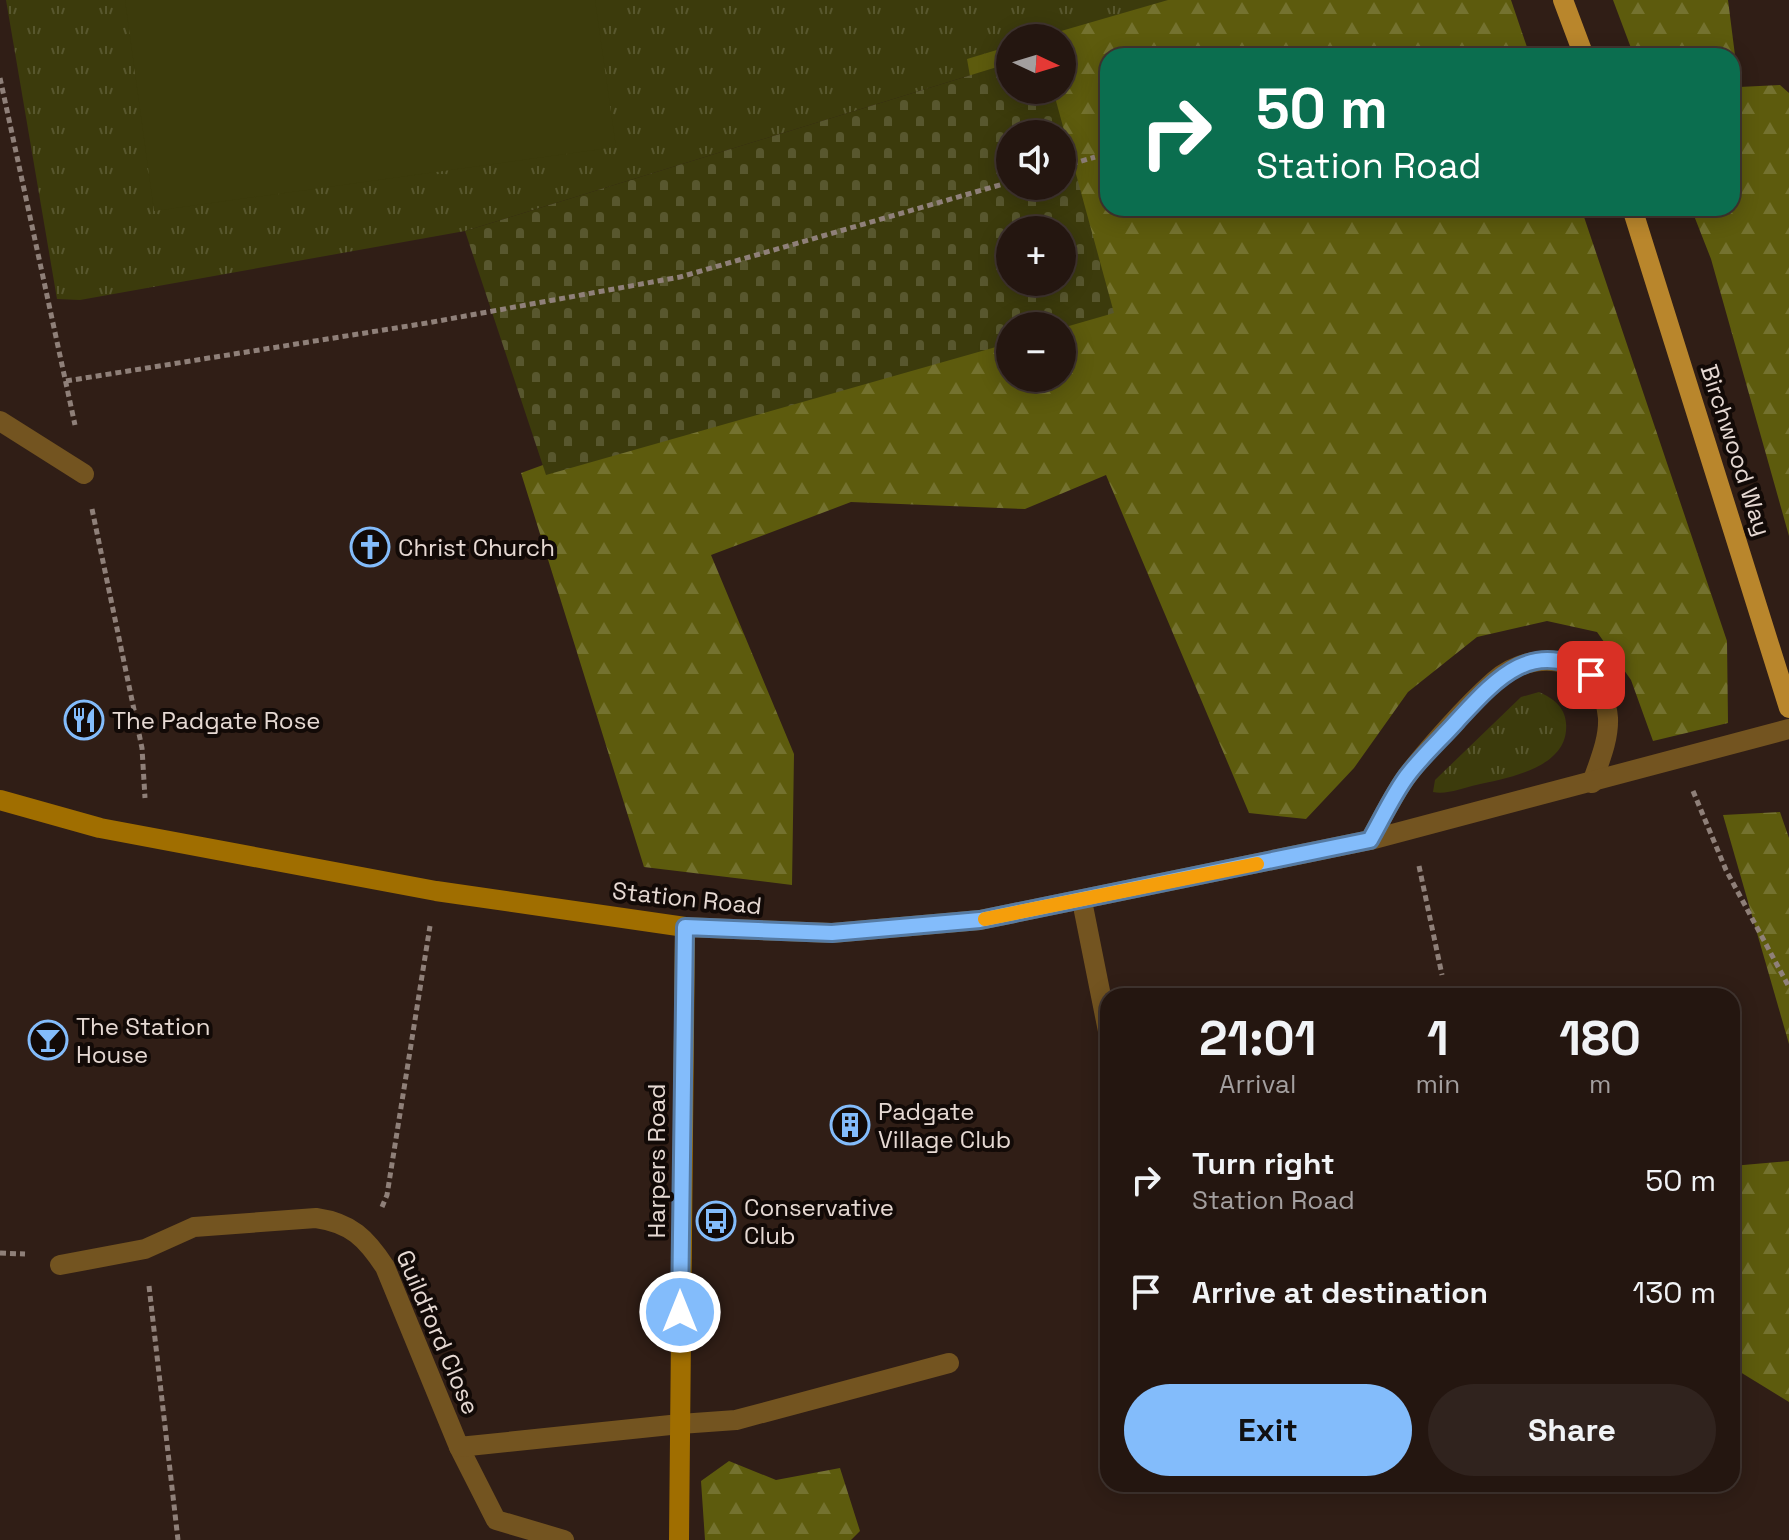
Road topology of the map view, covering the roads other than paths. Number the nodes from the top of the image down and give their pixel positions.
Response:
1 (1563, 0) edge
2 (1581, 48) edge
3 (1635, 216) edge
4 (0, 421) edge
5 (84, 474) dead end
6 (1789, 708) edge
7 (1789, 729) edge
8 (1592, 783) junction
9 (0, 800) edge
10 (1370, 840) junction
11 (1082, 901) junction
12 (685, 927) junction
13 (1100, 991) edge
14 (60, 1265) dead end
15 (949, 1363) dead end
16 (680, 1424) junction
17 (459, 1447) junction
18 (564, 1540) edge
19 (679, 1540) edge

1 - 2 main road
3 - 6 main road, Birchwood Way
4 - 5 street
7 - 8 street, Station Road
8 - 10 street, Station Road
8 - 10 street
9 - 12 street, Station Road
10 - 11 street, Station Road
11 - 12 street, Station Road
11 - 13 street
12 - 16 street, Harpers Road
14 - 17 street, Guildford Close
15 - 16 street, Guildford Close
16 - 17 street, Guildford Close
16 - 19 street, Harpers Road
17 - 18 street

